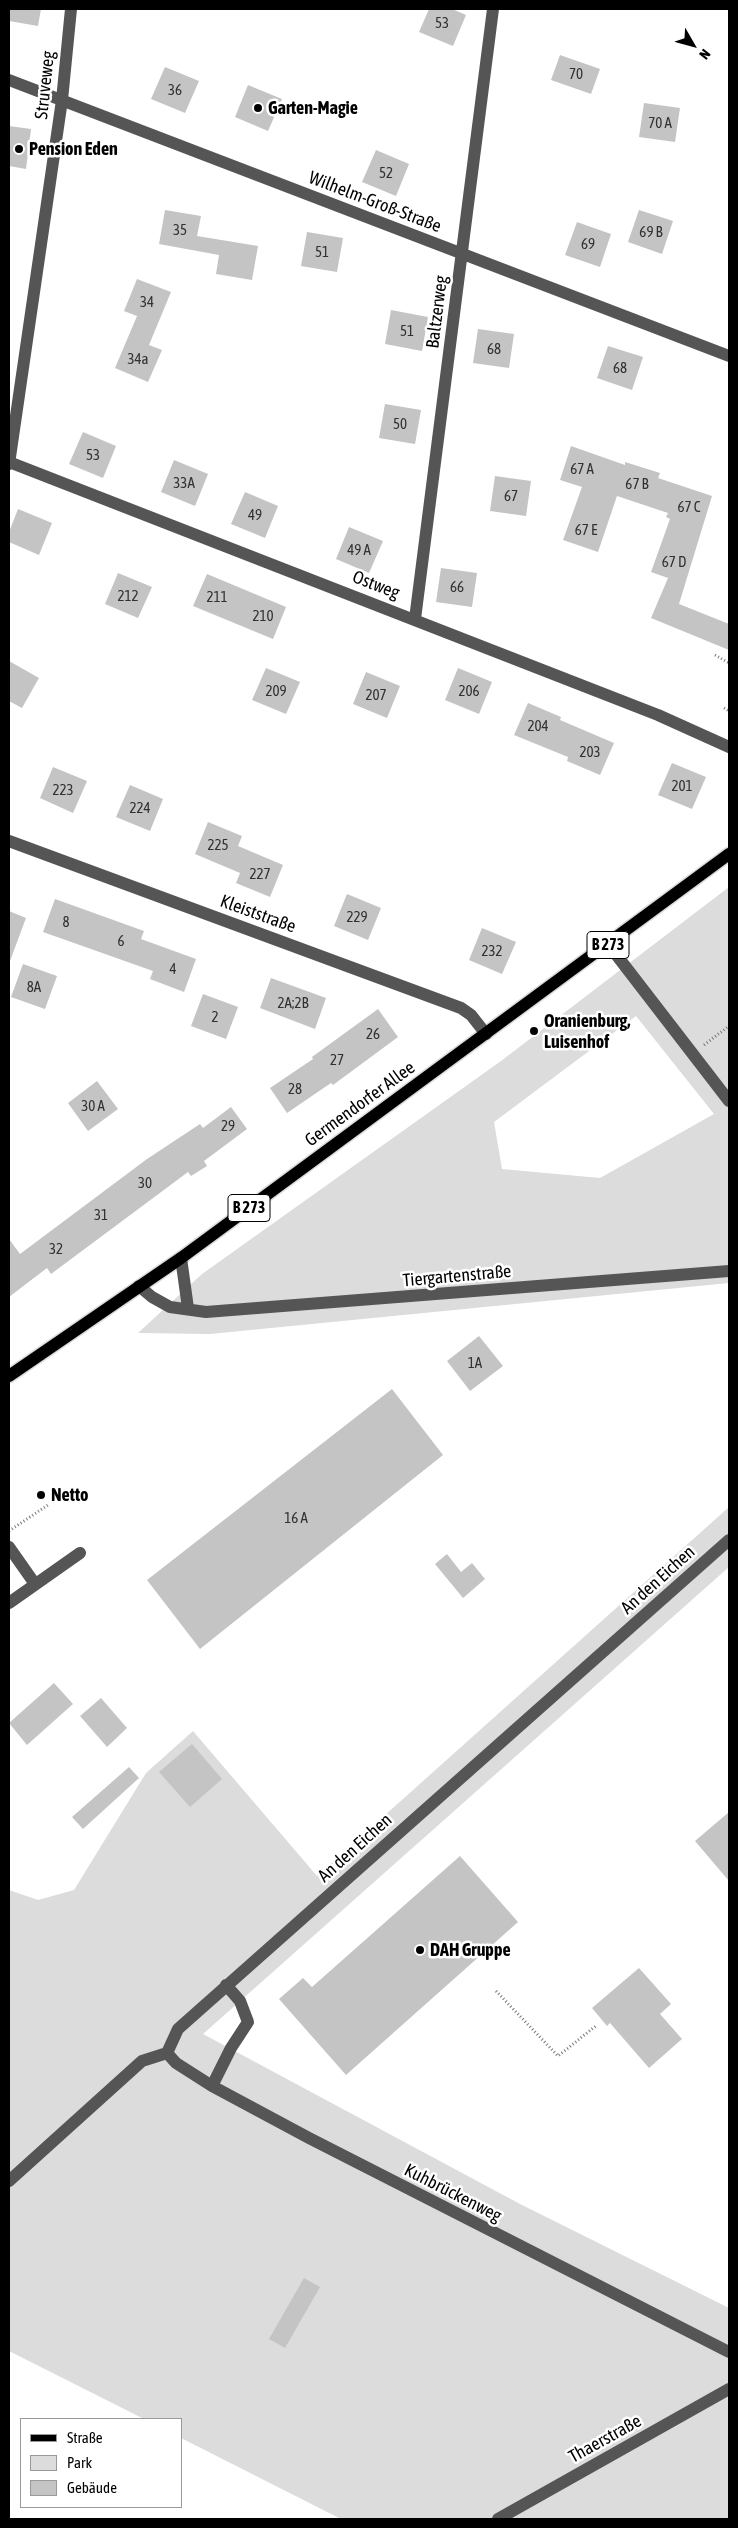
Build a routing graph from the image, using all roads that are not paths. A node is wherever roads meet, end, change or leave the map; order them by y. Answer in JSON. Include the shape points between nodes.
{"nodes":[{"id":1,"x":71,"y":9,"type":"edge"},
{"id":2,"x":493,"y":9,"type":"edge"},
{"id":3,"x":9,"y":80,"type":"edge"},
{"id":4,"x":62,"y":100,"type":"junction"},
{"id":5,"x":461,"y":255,"type":"junction"},
{"id":6,"x":729,"y":356,"type":"edge"},
{"id":7,"x":9,"y":463,"type":"edge"},
{"id":8,"x":415,"y":619,"type":"junction"},
{"id":9,"x":729,"y":747,"type":"edge"},
{"id":10,"x":9,"y":841,"type":"edge"},
{"id":11,"x":729,"y":854,"type":"edge"},
{"id":12,"x":608,"y":944,"type":"junction"},
{"id":13,"x":486,"y":1034,"type":"junction"},
{"id":14,"x":729,"y":1101,"type":"edge"},
{"id":15,"x":181,"y":1258,"type":"junction"},
{"id":16,"x":729,"y":1271,"type":"edge"},
{"id":17,"x":139,"y":1286,"type":"junction"},
{"id":18,"x":188,"y":1308,"type":"junction"},
{"id":19,"x":9,"y":1376,"type":"edge"},
{"id":20,"x":729,"y":1540,"type":"edge"},
{"id":21,"x":9,"y":1547,"type":"edge"},
{"id":22,"x":80,"y":1553,"type":"dead end"},
{"id":23,"x":35,"y":1584,"type":"junction"},
{"id":24,"x":9,"y":1603,"type":"edge"},
{"id":25,"x":226,"y":1985,"type":"junction"},
{"id":26,"x":167,"y":2053,"type":"junction"},
{"id":27,"x":212,"y":2086,"type":"junction"},
{"id":28,"x":9,"y":2181,"type":"edge"},
{"id":29,"x":729,"y":2352,"type":"edge"},
{"id":30,"x":729,"y":2389,"type":"edge"},
{"id":31,"x":498,"y":2519,"type":"edge"}],
"edges":[{"from":1,"to":4,"type":"street","name":"Struveweg"},
{"from":2,"to":5,"type":"street","name":"Baltzerweg"},
{"from":3,"to":4,"type":"street","name":"Wilhelm-Groß-Straße"},
{"from":4,"to":5,"type":"street","name":"Wilhelm-Groß-Straße"},
{"from":4,"to":7,"type":"street","name":"Struveweg"},
{"from":5,"to":6,"type":"street","name":"Wilhelm-Groß-Straße"},
{"from":5,"to":8,"type":"street","name":"Baltzerweg"},
{"from":7,"to":8,"type":"street","name":"Ostweg"},
{"from":8,"to":9,"type":"street","name":"Ostweg","via":[[658,715]]},
{"from":10,"to":13,"type":"street","name":"Kleiststraße","via":[[461,1008]]},
{"from":11,"to":12,"type":"main road","name":"Germendorfer Allee","number":"B 273"},
{"from":12,"to":13,"type":"main road","name":"Germendorfer Allee","number":"B 273"},
{"from":12,"to":14,"type":"street"},
{"from":13,"to":15,"type":"main road","name":"Germendorfer Allee","number":"B 273"},
{"from":15,"to":17,"type":"main road","name":"Germendorfer Allee","number":"B 273"},
{"from":15,"to":18,"type":"street"},
{"from":16,"to":18,"type":"street","name":"Tiergartenstraße","via":[[206,1312]]},
{"from":17,"to":18,"type":"street","name":"Tiergartenstraße","via":[[170,1307]]},
{"from":17,"to":19,"type":"main road","name":"Germendorfer Allee","number":"B 273"},
{"from":20,"to":25,"type":"street","name":"An den Eichen"},
{"from":21,"to":23,"type":"street"},
{"from":22,"to":23,"type":"street"},
{"from":23,"to":24,"type":"street"},
{"from":25,"to":26,"type":"street","name":"An den Eichen","via":[[178,2029]]},
{"from":25,"to":27,"type":"street","via":[[240,2001],[248,2022]]},
{"from":26,"to":27,"type":"street","name":"Kuhbrückenweg","via":[[176,2063]]},
{"from":26,"to":28,"type":"street","via":[[142,2061]]},
{"from":27,"to":29,"type":"street","name":"Kuhbrückenweg"},
{"from":30,"to":31,"type":"street","name":"Thaerstraße"}]}
